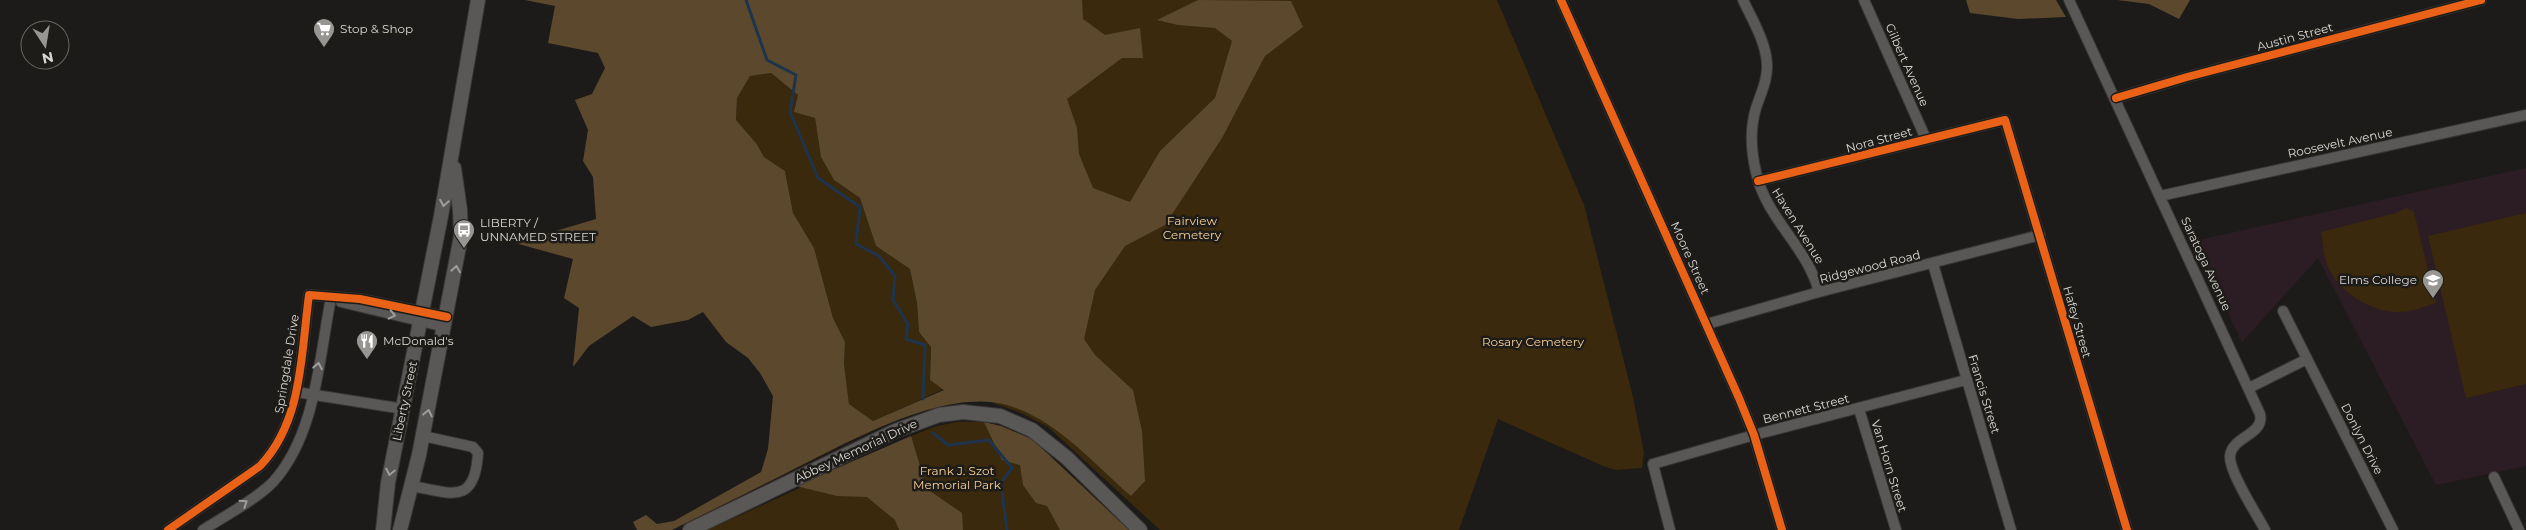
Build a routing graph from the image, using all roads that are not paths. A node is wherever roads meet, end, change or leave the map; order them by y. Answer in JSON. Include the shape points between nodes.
{"nodes":[{"id":1,"x":478,"y":0,"type":"edge"},
{"id":2,"x":1561,"y":0,"type":"edge"},
{"id":3,"x":1743,"y":0,"type":"edge"},
{"id":4,"x":1864,"y":0,"type":"edge"},
{"id":5,"x":2069,"y":0,"type":"edge"},
{"id":6,"x":2482,"y":0,"type":"edge"},
{"id":7,"x":2116,"y":98,"type":"junction"},
{"id":8,"x":2526,"y":115,"type":"edge"},
{"id":9,"x":2005,"y":120,"type":"joint"},
{"id":10,"x":1926,"y":139,"type":"junction"},
{"id":11,"x":452,"y":155,"type":"junction"},
{"id":12,"x":1758,"y":181,"type":"junction"},
{"id":13,"x":2160,"y":196,"type":"junction"},
{"id":14,"x":2040,"y":235,"type":"junction"},
{"id":15,"x":1933,"y":264,"type":"junction"},
{"id":16,"x":1819,"y":292,"type":"junction"},
{"id":17,"x":331,"y":298,"type":"junction"},
{"id":18,"x":2283,"y":311,"type":"dead end"},
{"id":19,"x":422,"y":317,"type":"junction"},
{"id":20,"x":446,"y":322,"type":"junction"},
{"id":21,"x":1707,"y":324,"type":"junction"},
{"id":22,"x":2307,"y":359,"type":"junction"},
{"id":23,"x":1966,"y":380,"type":"junction"},
{"id":24,"x":2250,"y":388,"type":"junction"},
{"id":25,"x":296,"y":392,"type":"junction"},
{"id":26,"x":312,"y":394,"type":"junction"},
{"id":27,"x":404,"y":409,"type":"junction"},
{"id":28,"x":1859,"y":409,"type":"junction"},
{"id":29,"x":1754,"y":435,"type":"junction"},
{"id":30,"x":423,"y":436,"type":"junction"},
{"id":31,"x":2494,"y":477,"type":"dead end"},
{"id":32,"x":412,"y":486,"type":"junction"},
{"id":33,"x":1667,"y":529,"type":"edge"},
{"id":34,"x":168,"y":530,"type":"edge"},
{"id":35,"x":203,"y":530,"type":"edge"},
{"id":36,"x":383,"y":530,"type":"edge"},
{"id":37,"x":400,"y":530,"type":"edge"},
{"id":38,"x":690,"y":530,"type":"edge"},
{"id":39,"x":1140,"y":530,"type":"edge"},
{"id":40,"x":1782,"y":530,"type":"edge"},
{"id":41,"x":1896,"y":530,"type":"edge"},
{"id":42,"x":2012,"y":530,"type":"edge"},
{"id":43,"x":2127,"y":530,"type":"edge"},
{"id":44,"x":2265,"y":530,"type":"edge"},
{"id":45,"x":2393,"y":530,"type":"edge"},
{"id":46,"x":2520,"y":530,"type":"edge"}],
"edges":[{"from":1,"to":11,"type":"main road","name":"Liberty Street"},
{"from":2,"to":21,"type":"street","name":"Moore Street"},
{"from":3,"to":12,"type":"street","name":"Haven Avenue","via":[[1767,63],[1766,80],[1753,127]]},
{"from":4,"to":10,"type":"street","name":"Gilbert Avenue"},
{"from":5,"to":7,"type":"street","name":"Saratoga Avenue"},
{"from":6,"to":7,"type":"street","name":"Austin Street"},
{"from":7,"to":13,"type":"street","name":"Saratoga Avenue"},
{"from":8,"to":13,"type":"street","name":"Roosevelt Avenue"},
{"from":9,"to":10,"type":"street","name":"Nora Street"},
{"from":9,"to":14,"type":"street","name":"Hafey Street"},
{"from":10,"to":12,"type":"street","name":"Nora Street"},
{"from":11,"to":19,"type":"main road","name":"Liberty Street","one_way":true},
{"from":20,"to":11,"type":"main road","name":"Liberty Street","one_way":true,"via":[[461,236]]},
{"from":12,"to":16,"type":"street","name":"Haven Avenue","via":[[1773,214],[1807,260]]},
{"from":13,"to":24,"type":"street","name":"Saratoga Avenue"},
{"from":14,"to":15,"type":"street","name":"Ridgewood Road"},
{"from":14,"to":43,"type":"street","name":"Hafey Street"},
{"from":15,"to":16,"type":"street","name":"Ridgewood Road"},
{"from":15,"to":23,"type":"street","name":"Francis Street"},
{"from":16,"to":21,"type":"street","name":"Ridgewood Road"},
{"from":17,"to":19,"type":"street","via":[[360,299]]},
{"from":17,"to":25,"type":"street","name":"Springdale Drive","via":[[309,295]]},
{"from":26,"to":17,"type":"street","one_way":true},
{"from":18,"to":22,"type":"street","name":"Donlyn Drive"},
{"from":19,"to":20,"type":"street"},
{"from":19,"to":27,"type":"main road","name":"Liberty Street"},
{"from":30,"to":20,"type":"main road","name":"Liberty Street","one_way":true},
{"from":21,"to":29,"type":"street","name":"Moore Street"},
{"from":22,"to":24,"type":"street"},
{"from":22,"to":45,"type":"street","name":"Donlyn Drive"},
{"from":23,"to":28,"type":"street","name":"Bennett Street"},
{"from":23,"to":42,"type":"street","name":"Francis Street"},
{"from":24,"to":44,"type":"street","name":"Saratoga Avenue","via":[[2261,422],[2236,444],[2230,458],[2236,479]]},
{"from":25,"to":26,"type":"street","name":"Springdale Drive"},
{"from":25,"to":34,"type":"street","name":"Springdale Drive","via":[[292,415],[283,436],[266,460],[243,480]]},
{"from":26,"to":27,"type":"street","name":"Springdale Drive"},
{"from":35,"to":26,"type":"street","one_way":true,"via":[[271,484],[297,448],[306,425]]},
{"from":27,"to":36,"type":"main road","name":"Liberty Street","one_way":true,"via":[[388,483]]},
{"from":28,"to":29,"type":"street","name":"Bennett Street"},
{"from":28,"to":41,"type":"street","name":"Van Horn Street"},
{"from":29,"to":33,"type":"street","name":"Bennett Street","via":[[1653,464]]},
{"from":29,"to":40,"type":"street","name":"Moore Street"},
{"from":30,"to":32,"type":"main road","name":"Liberty Street"},
{"from":30,"to":32,"type":"street","via":[[459,443],[475,450],[478,453],[474,480],[466,490],[454,493]]},
{"from":31,"to":46,"type":"street"},
{"from":32,"to":37,"type":"main road","name":"Liberty Street"},
{"from":38,"to":39,"type":"main road","name":"Abbey Memorial Drive","via":[[896,431],[940,415],[963,412],[1000,416],[1032,430],[1067,458]]}]}
